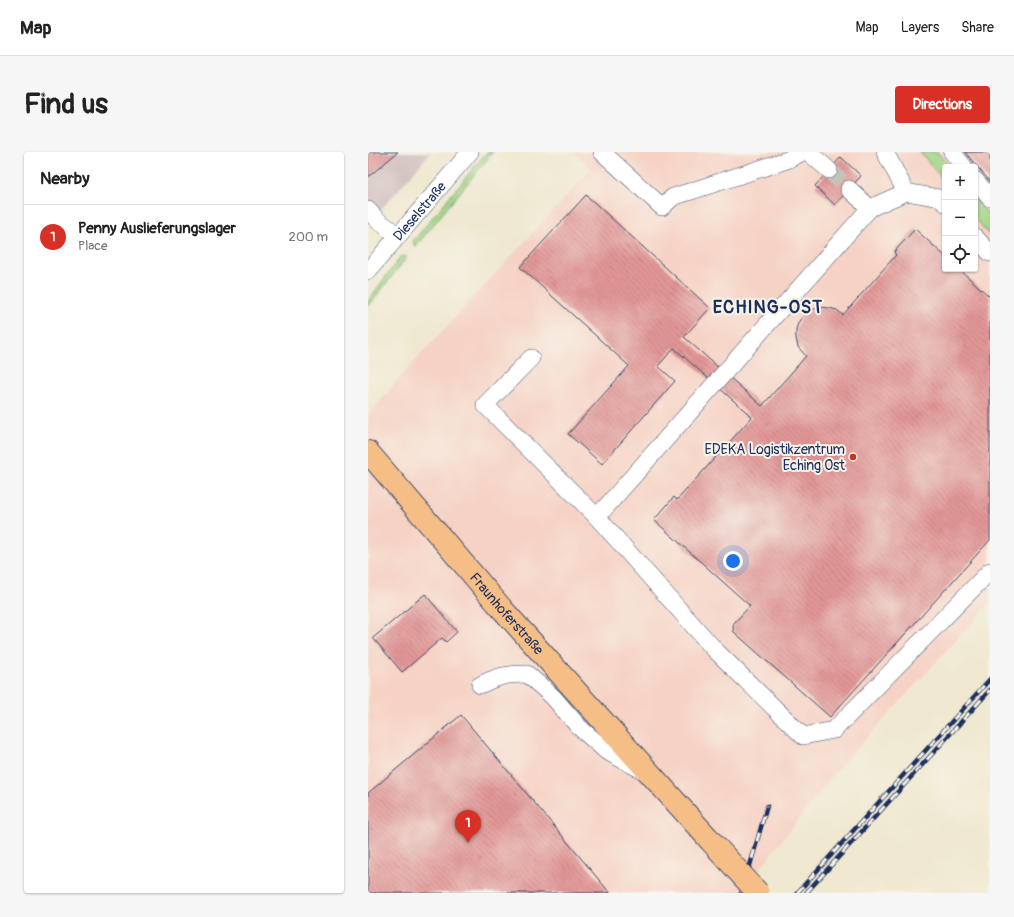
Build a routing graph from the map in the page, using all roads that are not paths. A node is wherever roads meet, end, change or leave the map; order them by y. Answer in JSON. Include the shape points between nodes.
{"nodes":[{"id":1,"x":602,"y":152,"type":"edge"},
{"id":2,"x":803,"y":152,"type":"edge"},
{"id":3,"x":808,"y":152,"type":"edge"},
{"id":4,"x":885,"y":152,"type":"edge"},
{"id":5,"x":952,"y":152,"type":"edge"},
{"id":6,"x":462,"y":155,"type":"edge"},
{"id":7,"x":962,"y":164,"type":"edge"},
{"id":8,"x":829,"y":170,"type":"tunnel mouth"},
{"id":9,"x":978,"y":184,"type":"edge"},
{"id":10,"x":849,"y":189,"type":"tunnel mouth"},
{"id":11,"x":906,"y":192,"type":"junction"},
{"id":12,"x":990,"y":198,"type":"edge"},
{"id":13,"x":942,"y":200,"type":"edge"},
{"id":14,"x":870,"y":208,"type":"junction"},
{"id":15,"x":368,"y":210,"type":"edge"},
{"id":16,"x":398,"y":235,"type":"junction"},
{"id":17,"x":978,"y":240,"type":"edge"},
{"id":18,"x":990,"y":253,"type":"edge"},
{"id":19,"x":368,"y":271,"type":"edge"},
{"id":20,"x":531,"y":358,"type":"dead end"},
{"id":21,"x":368,"y":452,"type":"edge"},
{"id":22,"x":598,"y":517,"type":"junction"},
{"id":23,"x":990,"y":571,"type":"edge"},
{"id":24,"x":480,"y":685,"type":"dead end"},
{"id":25,"x":649,"y":774,"type":"junction"},
{"id":26,"x":758,"y":893,"type":"edge"}],
"edges":[{"from":1,"to":2,"type":"street","via":[[662,207],[673,196],[787,160]]},
{"from":3,"to":8,"type":"street"},
{"from":4,"to":11,"type":"street"},
{"from":5,"to":7,"type":"street"},
{"from":6,"to":16,"type":"street","name":"Dieselstraße"},
{"from":9,"to":12,"type":"street"},
{"from":10,"to":14,"type":"street"},
{"from":11,"to":13,"type":"street"},
{"from":11,"to":14,"type":"street"},
{"from":14,"to":22,"type":"street"},
{"from":15,"to":16,"type":"street"},
{"from":16,"to":19,"type":"street","name":"Dieselstraße"},
{"from":17,"to":18,"type":"street"},
{"from":20,"to":22,"type":"street","via":[[485,405]]},
{"from":21,"to":25,"type":"main road","name":"Fraunhoferstraße"},
{"from":22,"to":23,"type":"street","via":[[714,649],[803,736],[834,730]]},
{"from":24,"to":25,"type":"street","via":[[502,675],[527,674],[553,697],[578,727],[606,751]]},
{"from":25,"to":26,"type":"main road","name":"Fraunhoferstraße","bridge":true}]}
